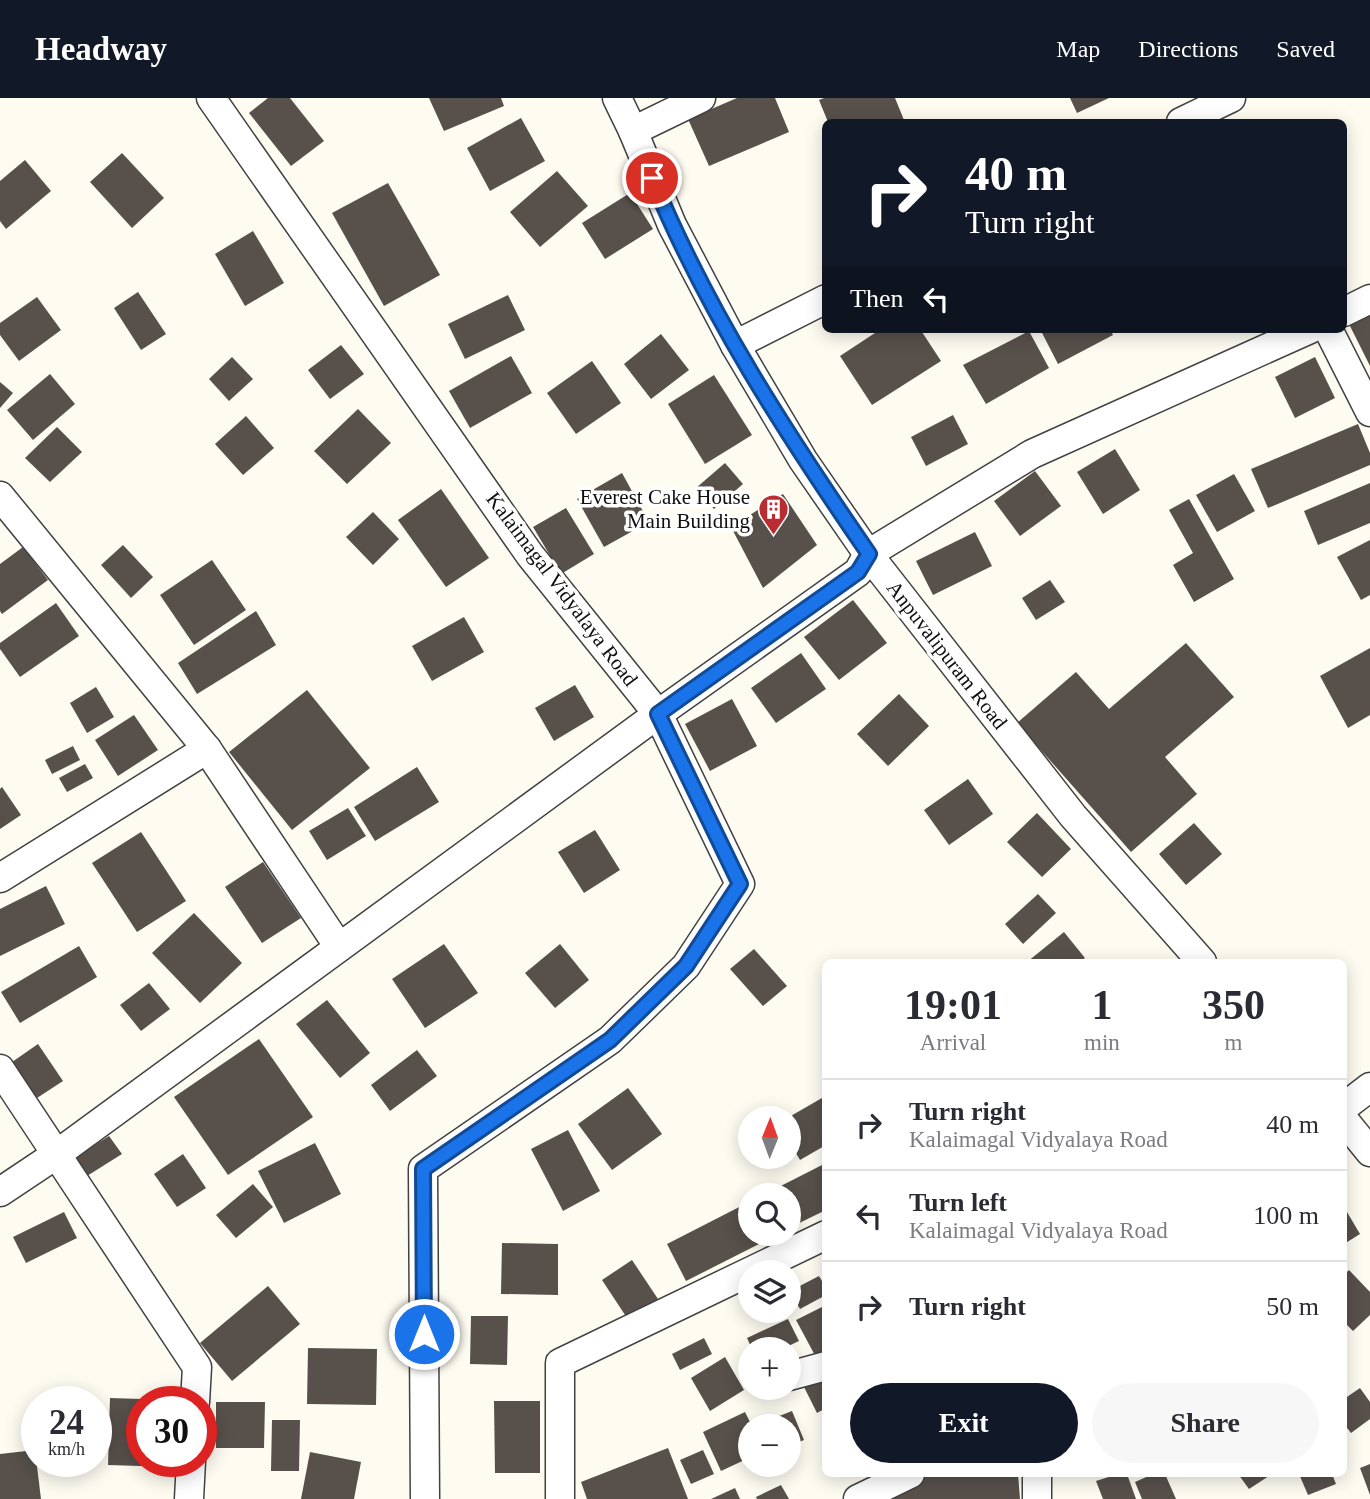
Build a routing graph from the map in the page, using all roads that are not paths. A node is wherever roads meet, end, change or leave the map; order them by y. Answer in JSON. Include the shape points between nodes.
{"nodes":[{"id":1,"x":211,"y":98,"type":"edge"},
{"id":2,"x":617,"y":98,"type":"edge"},
{"id":3,"x":701,"y":98,"type":"edge"},
{"id":4,"x":1218,"y":106,"type":"edge"},
{"id":5,"x":1188,"y":119,"type":"edge"},
{"id":6,"x":633,"y":131,"type":"junction"},
{"id":7,"x":1370,"y":299,"type":"edge"},
{"id":8,"x":822,"y":301,"type":"edge"},
{"id":9,"x":1347,"y":310,"type":"edge"},
{"id":10,"x":1301,"y":333,"type":"edge"},
{"id":11,"x":1330,"y":333,"type":"edge"},
{"id":12,"x":735,"y":345,"type":"junction"},
{"id":13,"x":1370,"y":412,"type":"edge"},
{"id":14,"x":0,"y":496,"type":"edge"},
{"id":15,"x":869,"y":554,"type":"junction"},
{"id":16,"x":658,"y":714,"type":"junction"},
{"id":17,"x":207,"y":750,"type":"junction"},
{"id":18,"x":0,"y":878,"type":"edge"},
{"id":19,"x":339,"y":947,"type":"junction"},
{"id":20,"x":1199,"y":959,"type":"edge"},
{"id":21,"x":0,"y":1069,"type":"edge"},
{"id":22,"x":1370,"y":1087,"type":"edge"},
{"id":23,"x":1347,"y":1105,"type":"edge"},
{"id":24,"x":1347,"y":1124,"type":"edge"},
{"id":25,"x":1370,"y":1152,"type":"edge"},
{"id":26,"x":57,"y":1154,"type":"junction"},
{"id":27,"x":0,"y":1192,"type":"edge"},
{"id":28,"x":822,"y":1237,"type":"edge"},
{"id":29,"x":822,"y":1367,"type":"edge"},
{"id":30,"x":801,"y":1373,"type":"edge"},
{"id":31,"x":196,"y":1386,"type":"edge"},
{"id":32,"x":190,"y":1477,"type":"edge"},
{"id":33,"x":904,"y":1477,"type":"edge"},
{"id":34,"x":1037,"y":1477,"type":"edge"},
{"id":35,"x":189,"y":1499,"type":"edge"},
{"id":36,"x":425,"y":1499,"type":"edge"},
{"id":37,"x":560,"y":1499,"type":"edge"},
{"id":38,"x":858,"y":1499,"type":"edge"},
{"id":39,"x":1037,"y":1499,"type":"edge"}],
"edges":[{"from":1,"to":16,"type":"street","name":"Kalaimagal Vidyalaya Road","via":[[530,555]]},
{"from":2,"to":6,"type":"street","name":"Anpuvalipuram Road"},
{"from":3,"to":6,"type":"street"},
{"from":4,"to":5,"type":"street"},
{"from":6,"to":12,"type":"street","name":"Anpuvalipuram Road","via":[[671,225]]},
{"from":7,"to":9,"type":"street"},
{"from":8,"to":12,"type":"street"},
{"from":10,"to":15,"type":"street","via":[[1032,454]]},
{"from":11,"to":13,"type":"street"},
{"from":12,"to":15,"type":"street","name":"Anpuvalipuram Road","via":[[803,460]]},
{"from":14,"to":17,"type":"street"},
{"from":15,"to":16,"type":"street","via":[[858,572]]},
{"from":15,"to":20,"type":"street","name":"Anpuvalipuram Road","via":[[1073,816]]},
{"from":16,"to":19,"type":"street"},
{"from":16,"to":36,"type":"street","name":"Kalaimagal Vidyalaya Road","via":[[740,884],[686,966],[610,1040],[423,1169]]},
{"from":17,"to":18,"type":"street"},
{"from":17,"to":19,"type":"street"},
{"from":19,"to":26,"type":"street"},
{"from":21,"to":26,"type":"street"},
{"from":22,"to":23,"type":"street"},
{"from":24,"to":25,"type":"street"},
{"from":26,"to":27,"type":"street"},
{"from":26,"to":31,"type":"street","via":[[197,1367]]},
{"from":28,"to":37,"type":"street","via":[[560,1363]]},
{"from":29,"to":30,"type":"street"},
{"from":32,"to":35,"type":"street"},
{"from":33,"to":38,"type":"street"},
{"from":34,"to":39,"type":"street"}]}
